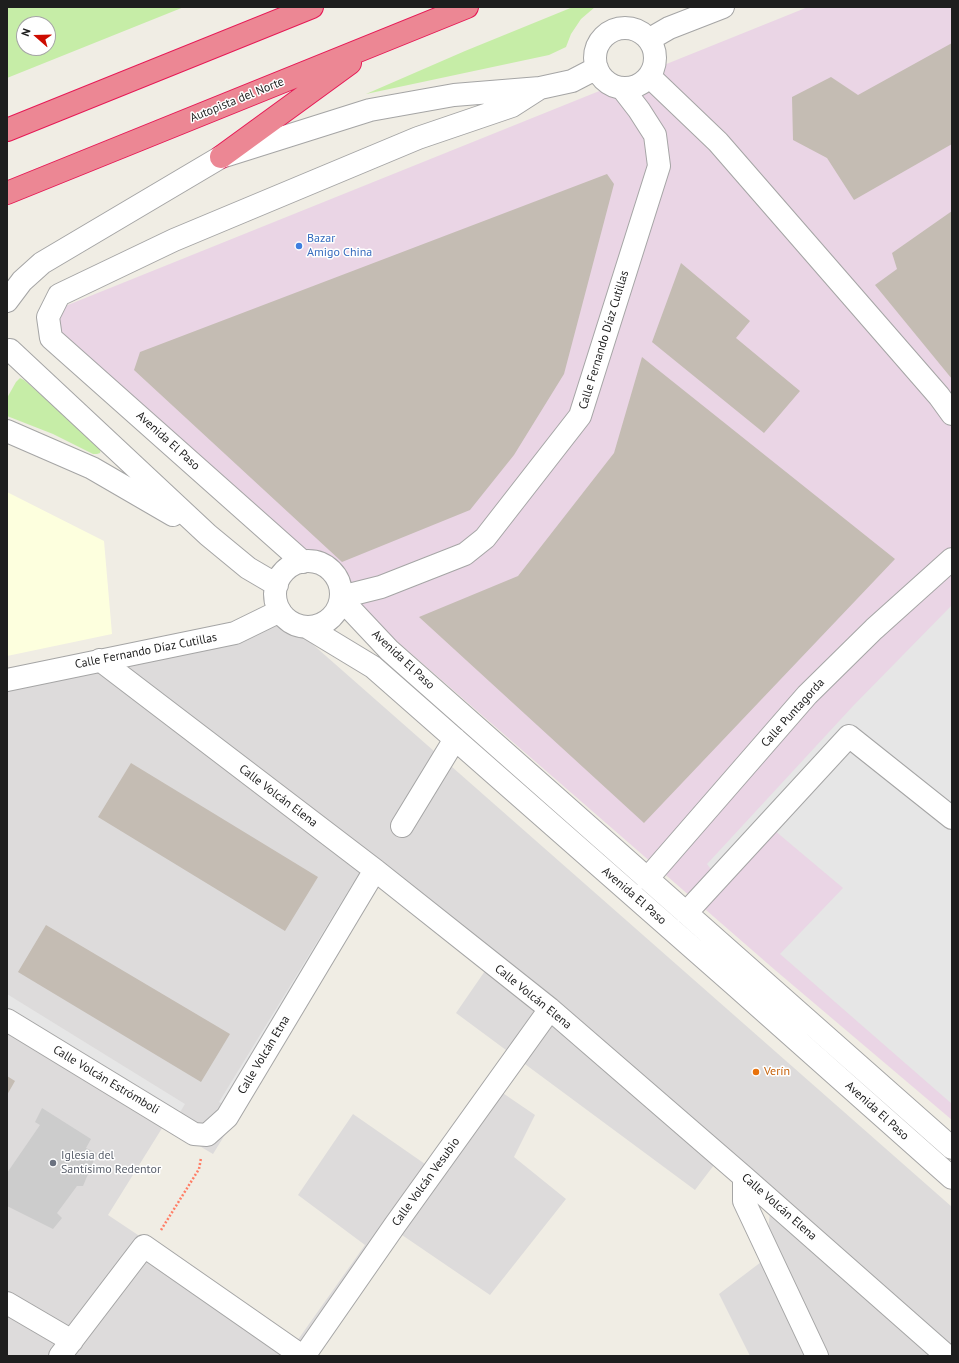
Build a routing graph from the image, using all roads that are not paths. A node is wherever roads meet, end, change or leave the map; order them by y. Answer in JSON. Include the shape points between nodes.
{"nodes":[{"id":1,"x":312,"y":7,"type":"edge"},
{"id":2,"x":467,"y":7,"type":"edge"},
{"id":3,"x":723,"y":7,"type":"edge"},
{"id":4,"x":650,"y":40,"type":"junction"},
{"id":5,"x":378,"y":43,"type":"junction"},
{"id":6,"x":597,"y":68,"type":"junction"},
{"id":7,"x":649,"y":76,"type":"junction"},
{"id":8,"x":540,"y":88,"type":"junction"},
{"id":9,"x":622,"y":88,"type":"junction"},
{"id":10,"x":7,"y":130,"type":"edge"},
{"id":11,"x":221,"y":156,"type":"junction"},
{"id":12,"x":7,"y":193,"type":"edge"},
{"id":13,"x":7,"y":301,"type":"edge"},
{"id":14,"x":8,"y":352,"type":"edge"},
{"id":15,"x":952,"y":414,"type":"edge"},
{"id":16,"x":7,"y":431,"type":"edge"},
{"id":17,"x":208,"y":535,"type":"junction"},
{"id":18,"x":952,"y":559,"type":"edge"},
{"id":19,"x":303,"y":562,"type":"junction"},
{"id":20,"x":277,"y":585,"type":"junction"},
{"id":21,"x":341,"y":598,"type":"junction"},
{"id":22,"x":280,"y":611,"type":"junction"},
{"id":23,"x":307,"y":627,"type":"junction"},
{"id":24,"x":100,"y":660,"type":"junction"},
{"id":25,"x":7,"y":680,"type":"edge"},
{"id":26,"x":455,"y":739,"type":"junction"},
{"id":27,"x":952,"y":818,"type":"edge"},
{"id":28,"x":402,"y":826,"type":"dead end"},
{"id":29,"x":375,"y":870,"type":"junction"},
{"id":30,"x":647,"y":879,"type":"junction"},
{"id":31,"x":686,"y":913,"type":"junction"},
{"id":32,"x":550,"y":1010,"type":"junction"},
{"id":33,"x":7,"y":1020,"type":"edge"},
{"id":34,"x":207,"y":1135,"type":"joint"},
{"id":35,"x":952,"y":1148,"type":"edge"},
{"id":36,"x":744,"y":1177,"type":"junction"},
{"id":37,"x":952,"y":1178,"type":"edge"},
{"id":38,"x":7,"y":1303,"type":"edge"},
{"id":39,"x":65,"y":1351,"type":"edge"},
{"id":40,"x":946,"y":1352,"type":"edge"},
{"id":41,"x":303,"y":1356,"type":"edge"},
{"id":42,"x":817,"y":1356,"type":"edge"}],
"edges":[{"from":1,"to":10,"type":"highway"},
{"from":2,"to":5,"type":"highway","name":"Autopista del Norte"},
{"from":3,"to":4,"type":"street","via":[[669,28]]},
{"from":4,"to":6,"type":"street","via":[[634,28],[615,29],[600,41],[596,50]]},
{"from":4,"to":7,"type":"street","via":[[656,58]]},
{"from":5,"to":11,"type":"highway"},
{"from":5,"to":12,"type":"highway","name":"Autopista del Norte"},
{"from":6,"to":8,"type":"street","via":[[572,81]]},
{"from":6,"to":9,"type":"street","via":[[607,82]]},
{"from":7,"to":9,"type":"street","via":[[633,87]]},
{"from":7,"to":15,"type":"street","via":[[718,142]]},
{"from":8,"to":11,"type":"street","via":[[454,95],[370,110]]},
{"from":8,"to":19,"type":"street","name":"Avenida El Paso","via":[[512,106],[418,138],[174,240],[59,295],[48,316],[51,338]]},
{"from":9,"to":21,"type":"street","name":"Calle Fernando Díaz Cutillas","via":[[640,110],[655,135],[659,166],[580,416],[484,538],[464,554],[381,587]]},
{"from":11,"to":13,"type":"street","via":[[42,263],[22,281]]},
{"from":14,"to":17,"type":"street"},
{"from":16,"to":17,"type":"street","via":[[92,468]]},
{"from":17,"to":20,"type":"street","via":[[248,568]]},
{"from":18,"to":30,"type":"street","name":"Calle Puntagorda","via":[[874,629],[807,695]]},
{"from":19,"to":20,"type":"street","via":[[286,570]]},
{"from":19,"to":21,"type":"street","via":[[322,564],[330,570],[339,583]]},
{"from":20,"to":22,"type":"street","via":[[276,594]]},
{"from":21,"to":23,"type":"street","via":[[338,608],[329,619],[316,626]]},
{"from":21,"to":30,"type":"street","name":"Avenida El Paso","via":[[389,650]]},
{"from":22,"to":23,"type":"street","via":[[296,625]]},
{"from":22,"to":24,"type":"street","name":"Calle Fernando Díaz Cutillas","via":[[235,633]]},
{"from":23,"to":26,"type":"street","name":"Avenida El Paso","via":[[373,667]]},
{"from":24,"to":25,"type":"street","name":"Calle Fernando Díaz Cutillas"},
{"from":24,"to":29,"type":"street","name":"Calle Volcán Elena"},
{"from":26,"to":28,"type":"street"},
{"from":26,"to":37,"type":"street","name":"Avenida El Paso"},
{"from":27,"to":31,"type":"street","via":[[849,736]]},
{"from":29,"to":32,"type":"street","name":"Calle Volcán Elena"},
{"from":29,"to":34,"type":"street","name":"Calle Volcán Etna","via":[[227,1117]]},
{"from":30,"to":31,"type":"street","name":"Avenida El Paso"},
{"from":31,"to":35,"type":"street","name":"Avenida El Paso"},
{"from":32,"to":36,"type":"street","name":"Calle Volcán Elena"},
{"from":32,"to":41,"type":"street","name":"Calle Volcán Vesubio"},
{"from":33,"to":34,"type":"street","name":"Calle Volcán Estrómboli","via":[[194,1134]]},
{"from":36,"to":40,"type":"street","name":"Calle Volcán Elena"},
{"from":36,"to":42,"type":"street","via":[[744,1201]]},
{"from":38,"to":39,"type":"street"},
{"from":39,"to":41,"type":"street","via":[[144,1246]]}]}
